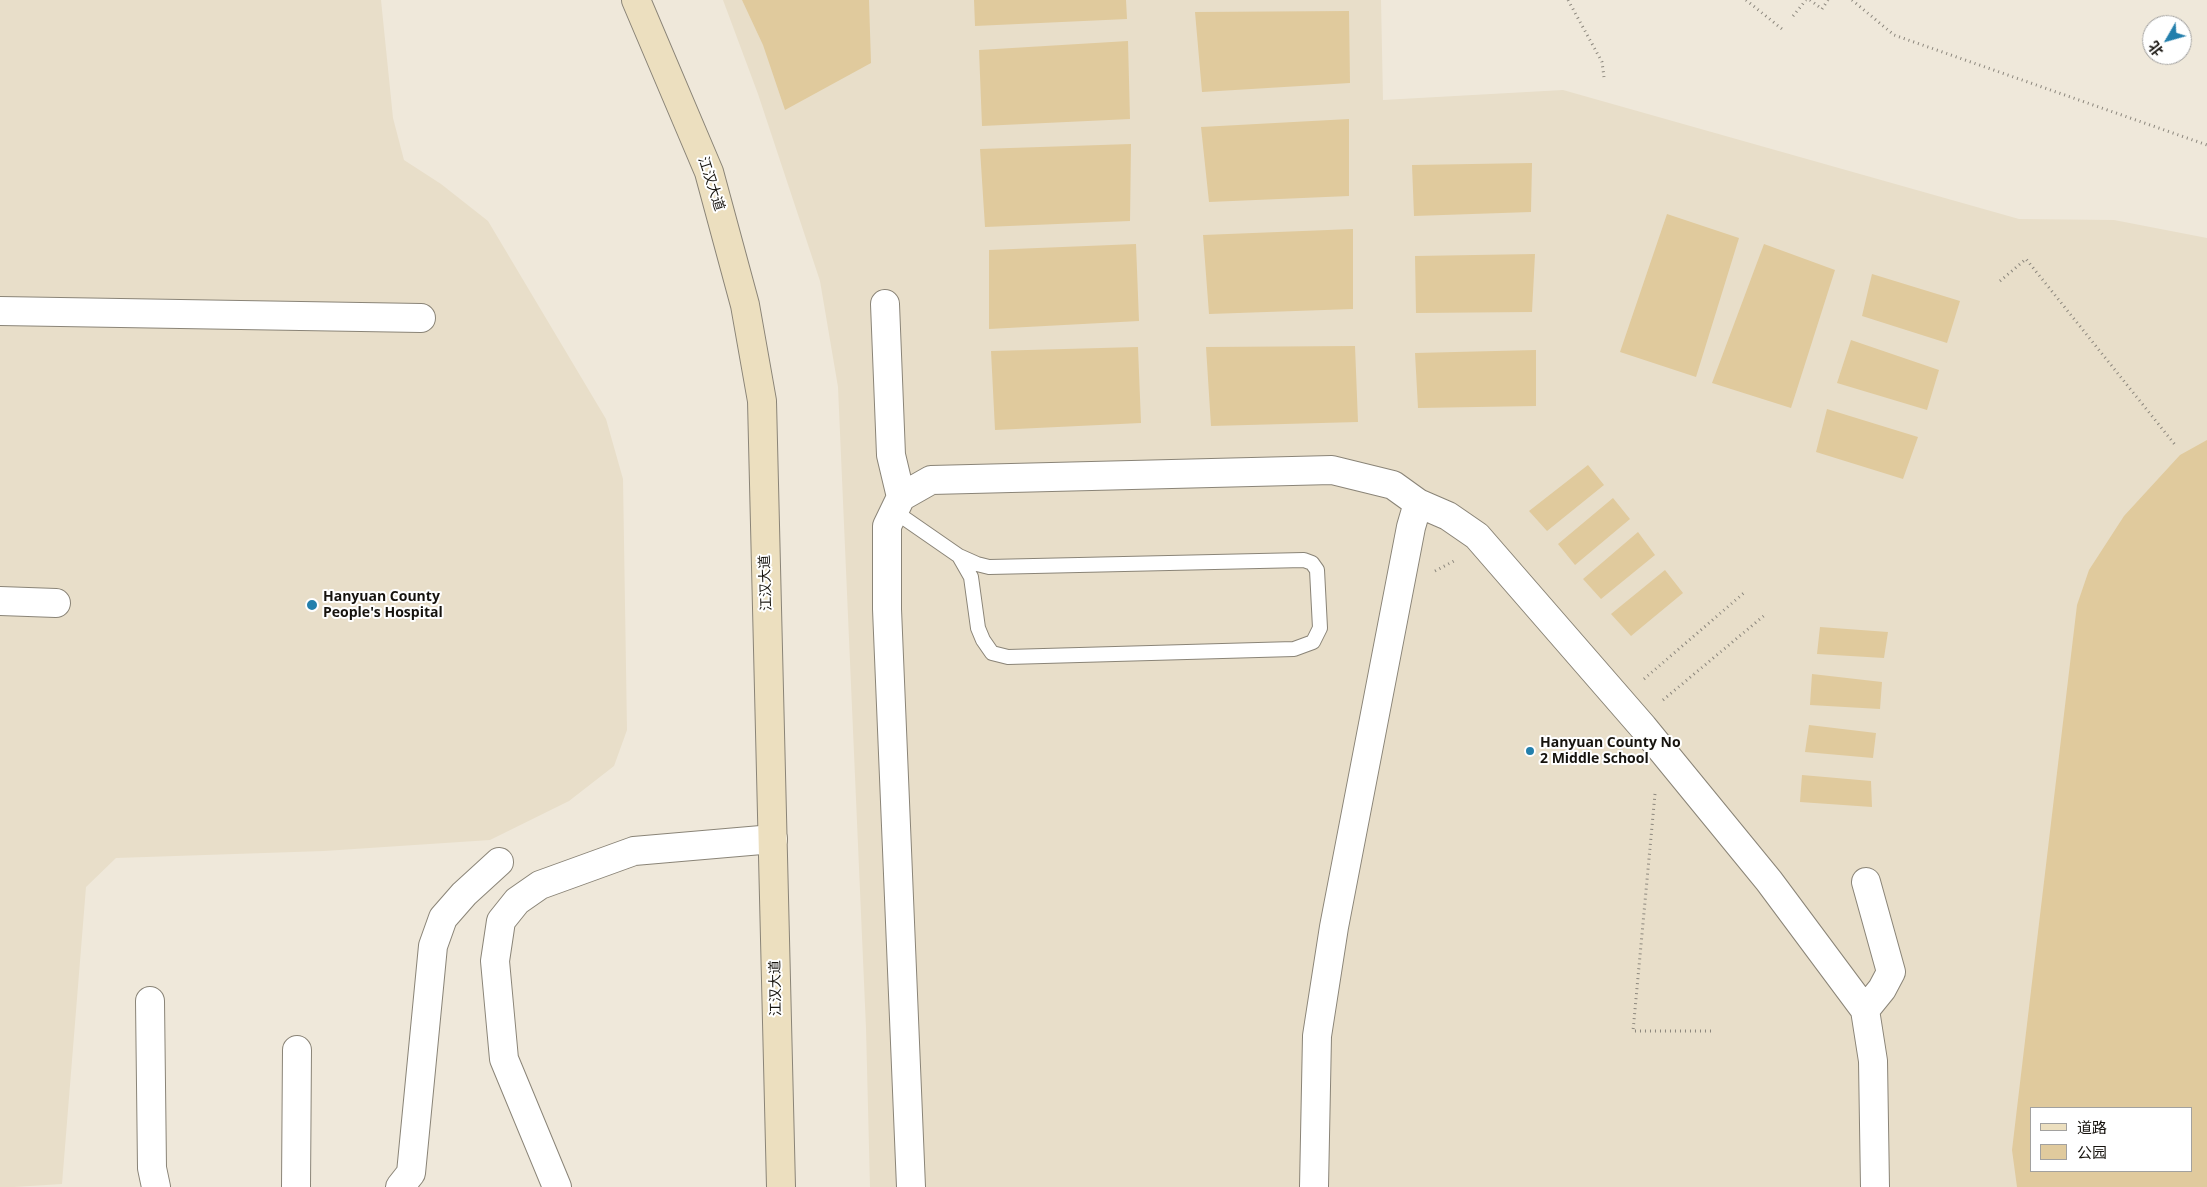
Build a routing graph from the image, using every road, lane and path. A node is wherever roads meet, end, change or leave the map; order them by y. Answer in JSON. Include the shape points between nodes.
{"nodes":[{"id":1,"x":636,"y":0,"type":"edge"},
{"id":2,"x":1568,"y":0,"type":"edge"},
{"id":3,"x":1746,"y":0,"type":"edge"},
{"id":4,"x":1806,"y":0,"type":"edge"},
{"id":5,"x":1810,"y":0,"type":"edge"},
{"id":6,"x":1828,"y":0,"type":"edge"},
{"id":7,"x":1852,"y":0,"type":"edge"},
{"id":8,"x":1793,"y":16,"type":"dead end"},
{"id":9,"x":1782,"y":29,"type":"dead end"},
{"id":10,"x":1604,"y":77,"type":"dead end"},
{"id":11,"x":2207,"y":145,"type":"edge"},
{"id":12,"x":2000,"y":281,"type":"dead end"},
{"id":13,"x":885,"y":304,"type":"dead end"},
{"id":14,"x":0,"y":311,"type":"edge"},
{"id":15,"x":421,"y":318,"type":"dead end"},
{"id":16,"x":2176,"y":446,"type":"dead end"},
{"id":17,"x":1418,"y":503,"type":"junction"},
{"id":18,"x":897,"y":504,"type":"junction"},
{"id":19,"x":959,"y":556,"type":"junction"},
{"id":20,"x":1463,"y":563,"type":"dead end"},
{"id":21,"x":1435,"y":572,"type":"dead end"},
{"id":22,"x":1745,"y":592,"type":"dead end"},
{"id":23,"x":0,"y":601,"type":"edge"},
{"id":24,"x":56,"y":603,"type":"dead end"},
{"id":25,"x":1766,"y":614,"type":"dead end"},
{"id":26,"x":1640,"y":683,"type":"dead end"},
{"id":27,"x":1659,"y":703,"type":"dead end"},
{"id":28,"x":1656,"y":790,"type":"dead end"},
{"id":29,"x":773,"y":839,"type":"junction"},
{"id":30,"x":499,"y":862,"type":"dead end"},
{"id":31,"x":1866,"y":882,"type":"dead end"},
{"id":32,"x":150,"y":1001,"type":"dead end"},
{"id":33,"x":1865,"y":1010,"type":"junction"},
{"id":34,"x":1712,"y":1031,"type":"dead end"},
{"id":35,"x":297,"y":1050,"type":"dead end"},
{"id":36,"x":156,"y":1187,"type":"edge"},
{"id":37,"x":296,"y":1187,"type":"edge"},
{"id":38,"x":400,"y":1187,"type":"edge"},
{"id":39,"x":557,"y":1187,"type":"edge"},
{"id":40,"x":781,"y":1187,"type":"edge"},
{"id":41,"x":911,"y":1187,"type":"edge"},
{"id":42,"x":1314,"y":1187,"type":"edge"},
{"id":43,"x":1875,"y":1187,"type":"edge"}],
"edges":[{"from":1,"to":29,"type":"main road","name":"江汉大道","via":[[710,172],[745,305],[762,401]]},
{"from":2,"to":10,"type":"path","via":[[1602,62]]},
{"from":3,"to":9,"type":"path"},
{"from":4,"to":8,"type":"path"},
{"from":5,"to":6,"type":"path","via":[[1822,9]]},
{"from":7,"to":11,"type":"path","via":[[1894,34]]},
{"from":12,"to":16,"type":"path","via":[[2026,259]]},
{"from":13,"to":18,"type":"street","via":[[891,455]]},
{"from":14,"to":15,"type":"street"},
{"from":17,"to":18,"type":"street","via":[[1393,485],[1332,470],[931,480]]},
{"from":17,"to":33,"type":"street","via":[[1448,516],[1483,544],[1656,742],[1769,881]]},
{"from":17,"to":42,"type":"street","via":[[1334,927],[1317,1036]]},
{"from":18,"to":19,"type":"lane"},
{"from":18,"to":41,"type":"street","via":[[887,526],[887,609]]},
{"from":19,"to":19,"type":"lane","via":[[971,577],[978,628],[983,640],[992,652],[1008,657],[1294,649],[1313,642],[1320,628],[1317,570],[1304,560],[989,567]]},
{"from":20,"to":21,"type":"path","via":[[1455,560]]},
{"from":22,"to":26,"type":"path"},
{"from":23,"to":24,"type":"street"},
{"from":25,"to":27,"type":"path"},
{"from":28,"to":34,"type":"path","via":[[1634,1031]]},
{"from":29,"to":39,"type":"street","via":[[634,851],[540,885],[517,901],[501,921],[495,961],[504,1059]]},
{"from":29,"to":40,"type":"main road","name":"江汉大道"},
{"from":30,"to":38,"type":"street","via":[[443,918],[433,946],[411,1173]]},
{"from":31,"to":33,"type":"street","via":[[1891,972]]},
{"from":32,"to":36,"type":"street","via":[[152,1168]]},
{"from":33,"to":43,"type":"street","via":[[1872,1062]]},
{"from":35,"to":37,"type":"street"}]}
